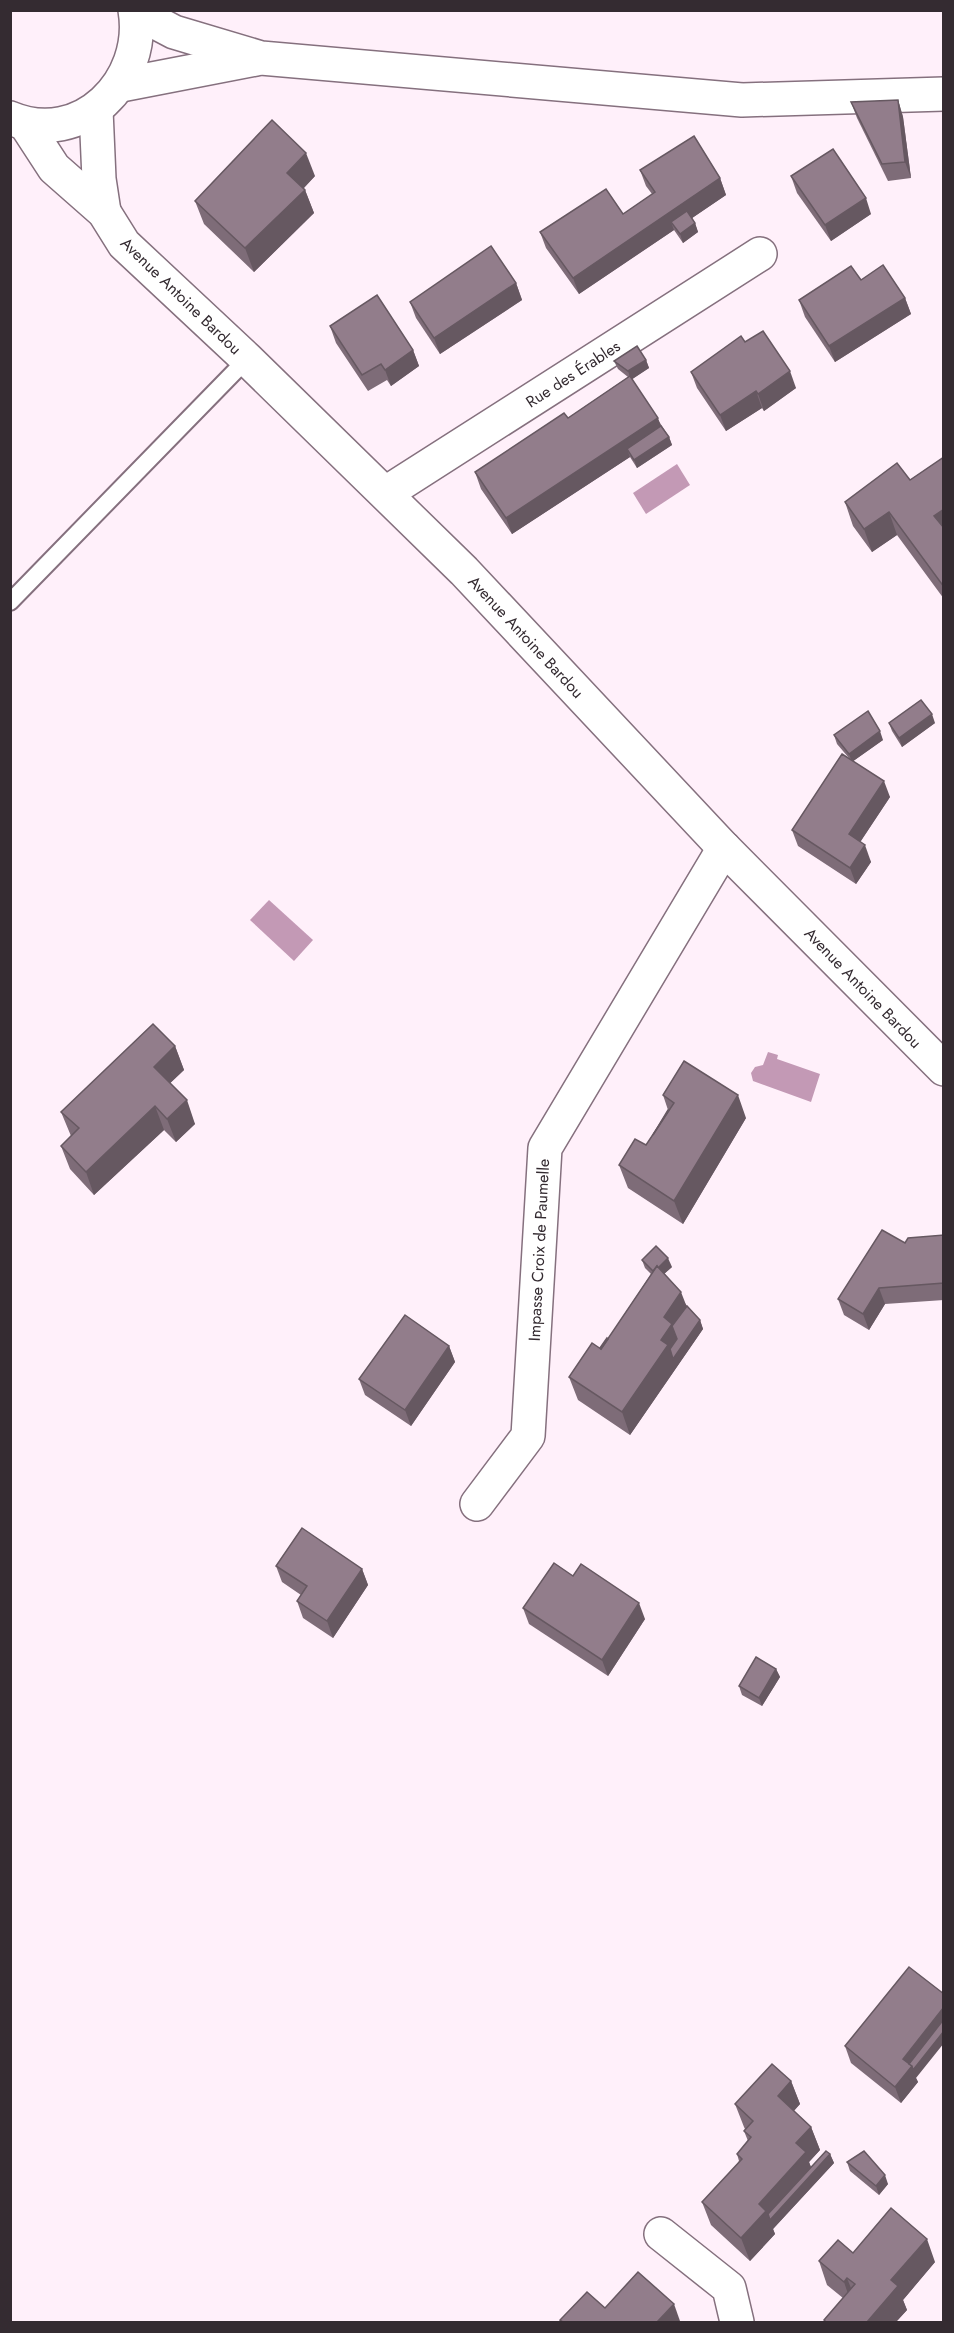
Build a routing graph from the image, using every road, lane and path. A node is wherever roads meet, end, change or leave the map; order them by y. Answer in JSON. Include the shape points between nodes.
{"nodes":[{"id":1,"x":135,"y":11,"type":"edge"},
{"id":2,"x":261,"y":58,"type":"junction"},
{"id":3,"x":121,"y":85,"type":"junction"},
{"id":4,"x":944,"y":94,"type":"edge"},
{"id":5,"x":96,"y":110,"type":"junction"},
{"id":6,"x":18,"y":121,"type":"edge"},
{"id":7,"x":104,"y":212,"type":"junction"},
{"id":8,"x":760,"y":254,"type":"dead end"},
{"id":9,"x":247,"y":359,"type":"junction"},
{"id":10,"x":386,"y":493,"type":"junction"},
{"id":11,"x":10,"y":602,"type":"edge"},
{"id":12,"x":724,"y":848,"type":"junction"},
{"id":13,"x":944,"y":1070,"type":"edge"},
{"id":14,"x":477,"y":1504,"type":"dead end"},
{"id":15,"x":661,"y":2234,"type":"dead end"},
{"id":16,"x":737,"y":2322,"type":"edge"}],
"edges":[{"from":1,"to":2,"type":"street","via":[[174,32]]},
{"from":1,"to":3,"type":"street","via":[[136,51]]},
{"from":2,"to":3,"type":"street"},
{"from":2,"to":4,"type":"street","via":[[742,100]]},
{"from":3,"to":5,"type":"street"},
{"from":5,"to":6,"type":"street","via":[[62,124]]},
{"from":5,"to":7,"type":"street"},
{"from":6,"to":7,"type":"street","via":[[54,168]]},
{"from":7,"to":9,"type":"street","name":"Avenue Antoine Bardou","via":[[124,244]]},
{"from":8,"to":10,"type":"street","name":"Rue des Érables"},
{"from":9,"to":10,"type":"street","name":"Avenue Antoine Bardou"},
{"from":9,"to":11,"type":"lane"},
{"from":10,"to":12,"type":"street","name":"Avenue Antoine Bardou"},
{"from":12,"to":13,"type":"street","name":"Avenue Antoine Bardou"},
{"from":12,"to":14,"type":"street","name":"Impasse Croix de Paumelle","via":[[545,1148],[528,1436]]},
{"from":15,"to":16,"type":"street","via":[[729,2288]]}]}
